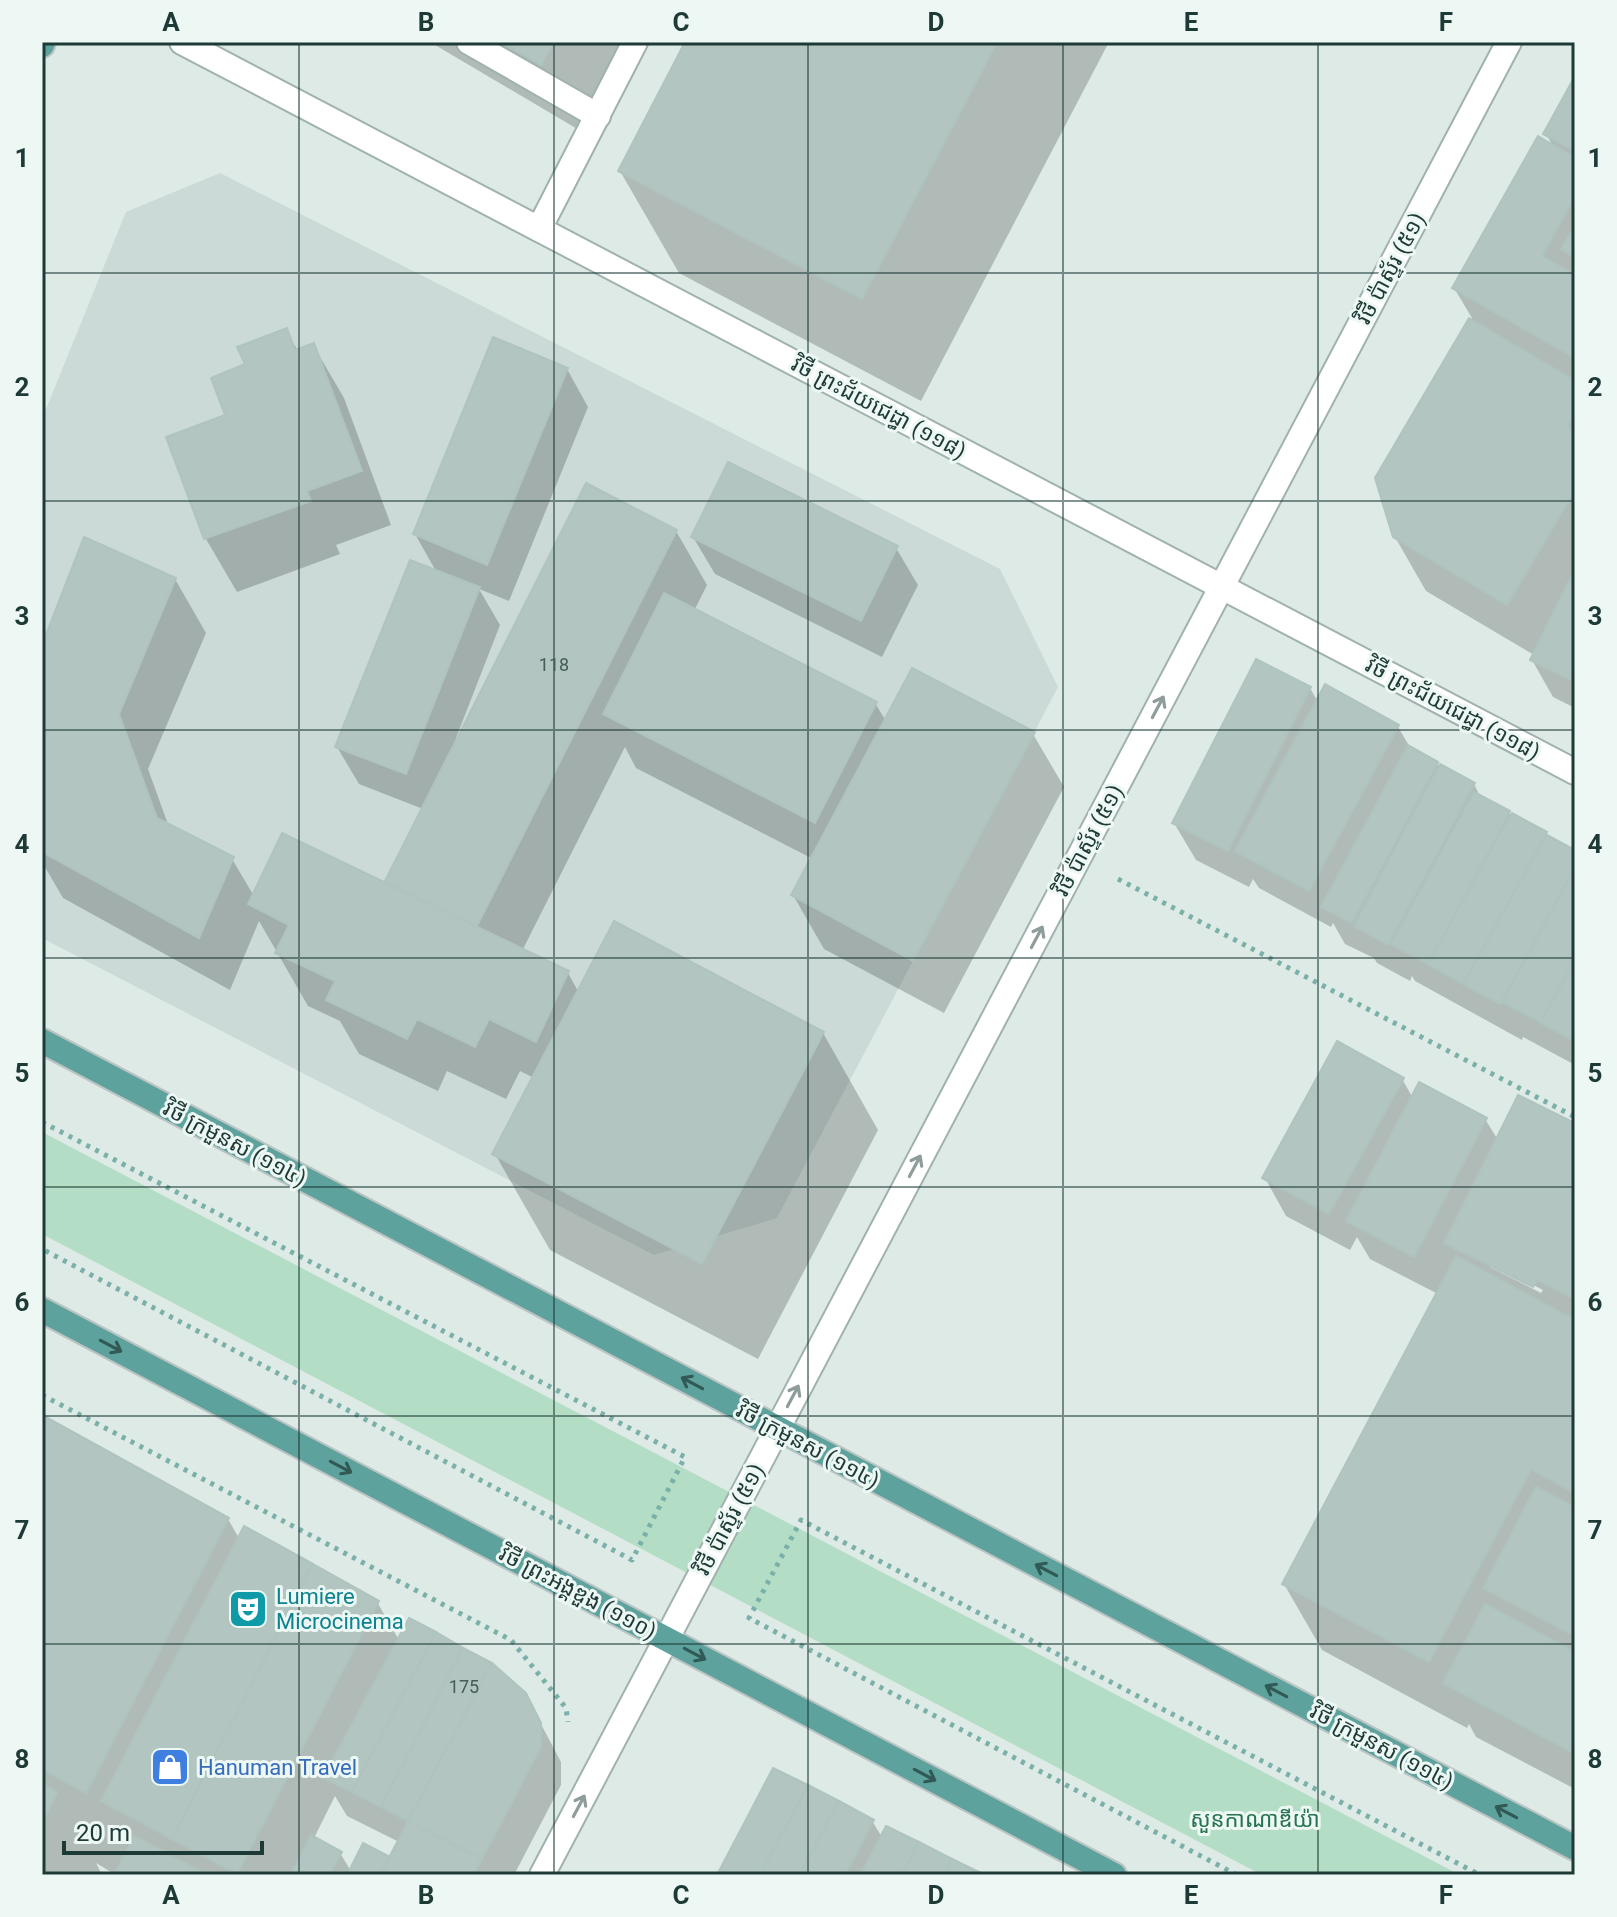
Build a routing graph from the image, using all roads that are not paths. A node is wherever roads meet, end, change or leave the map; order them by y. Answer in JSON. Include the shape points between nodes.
{"nodes":[{"id":1,"x":182,"y":42,"type":"edge"},
{"id":2,"x":469,"y":42,"type":"edge"},
{"id":3,"x":635,"y":42,"type":"edge"},
{"id":4,"x":1509,"y":42,"type":"edge"},
{"id":5,"x":598,"y":116,"type":"junction"},
{"id":6,"x":539,"y":229,"type":"junction"},
{"id":7,"x":1222,"y":587,"type":"junction"},
{"id":8,"x":1575,"y":772,"type":"edge"},
{"id":9,"x":42,"y":1041,"type":"edge"},
{"id":10,"x":42,"y":1310,"type":"edge"},
{"id":11,"x":777,"y":1428,"type":"junction"},
{"id":12,"x":666,"y":1639,"type":"junction"},
{"id":13,"x":1575,"y":1848,"type":"edge"},
{"id":14,"x":542,"y":1875,"type":"edge"},
{"id":15,"x":1114,"y":1875,"type":"edge"}],
"edges":[{"from":1,"to":6,"type":"street","name":"វិថី ព្រះជ័យជេដ្ធា (១១៨)"},
{"from":2,"to":5,"type":"street"},
{"from":3,"to":5,"type":"street"},
{"from":4,"to":7,"type":"street","name":"វិថី ប៉ាស្ទ័រ (៥១)"},
{"from":5,"to":6,"type":"street"},
{"from":6,"to":7,"type":"street","name":"វិថី ព្រះជ័យជេដ្ធា (១១៨)"},
{"from":7,"to":8,"type":"street","name":"វិថី ព្រះជ័យជេដ្ធា (១១៨)"},
{"from":11,"to":7,"type":"street","name":"វិថី ប៉ាស្ទ័រ (៥១)","one_way":true},
{"from":11,"to":9,"type":"main road","name":"វិថី ក្រមួនស (១១៤)","one_way":true},
{"from":10,"to":12,"type":"main road","name":"វិថី ព្រះអង្គឌួង (១១០)","one_way":true},
{"from":11,"to":12,"type":"street","name":"វិថី ប៉ាស្ទ័រ (៥១)"},
{"from":13,"to":11,"type":"main road","name":"វិថី ក្រមួនស (១១៤)","one_way":true},
{"from":14,"to":12,"type":"street","name":"វិថី ប៉ាស្ទ័រ (៥១)","one_way":true},
{"from":12,"to":15,"type":"main road","name":"វិថី ព្រះអង្គឌួង (១១០)","one_way":true}]}
